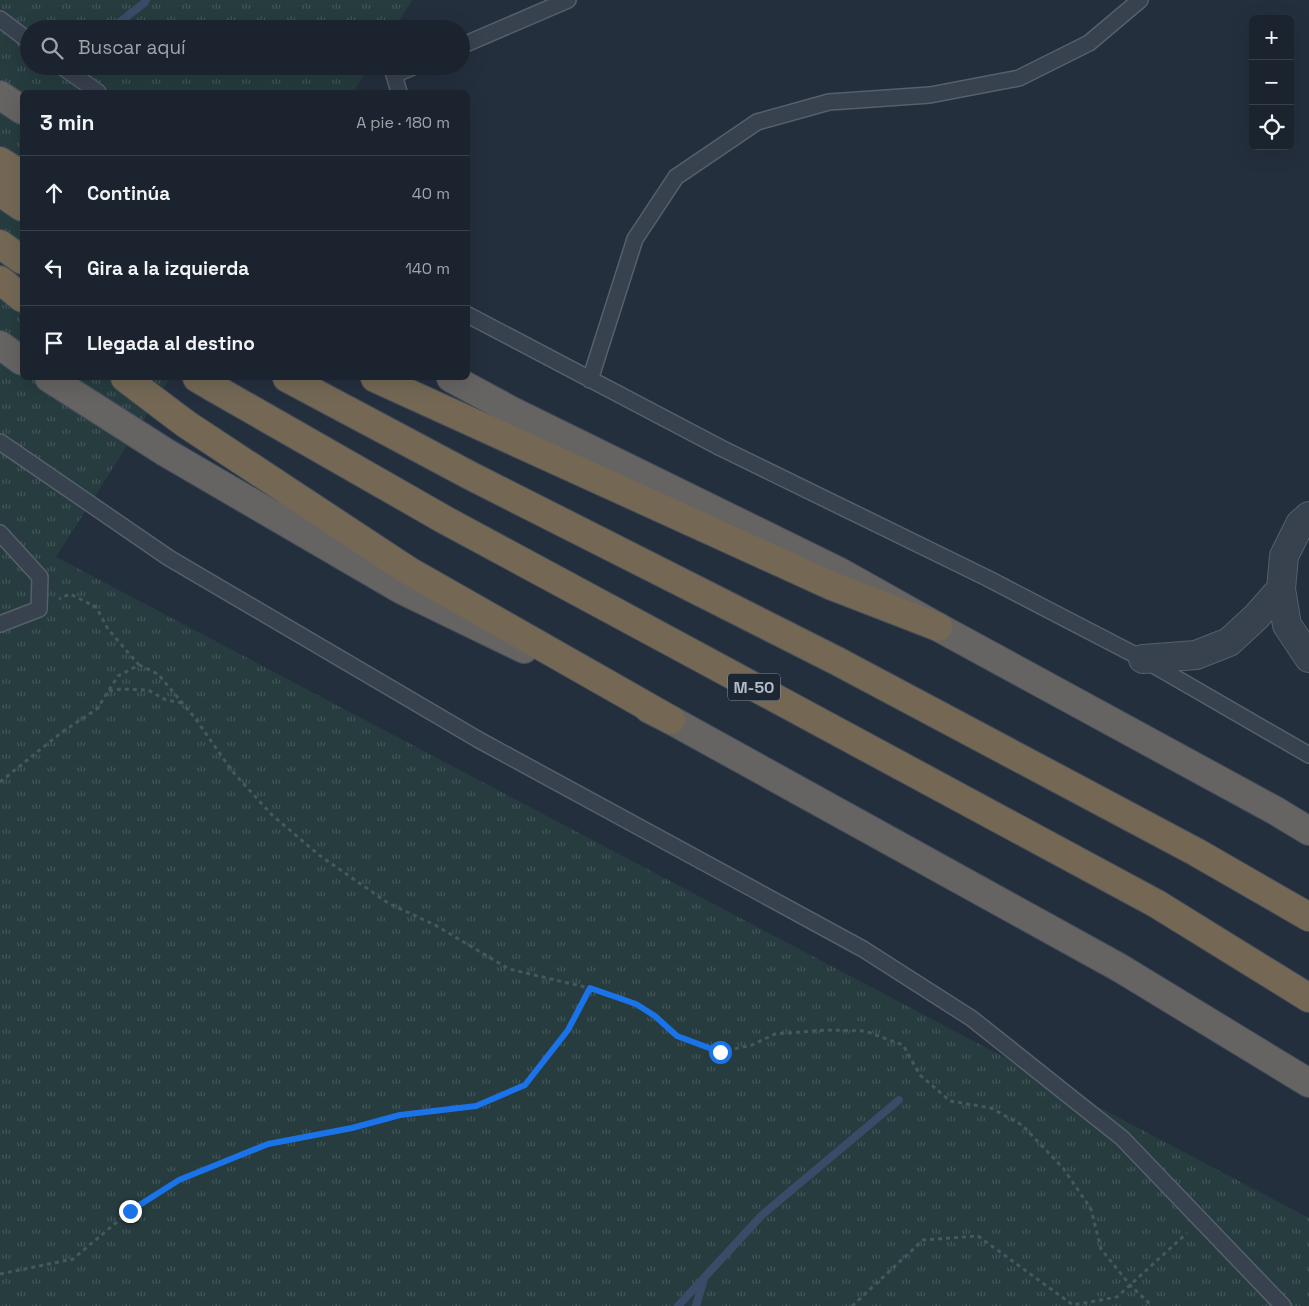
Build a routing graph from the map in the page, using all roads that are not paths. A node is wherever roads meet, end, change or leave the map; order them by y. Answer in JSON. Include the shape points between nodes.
{"nodes":[{"id":1,"x":568,"y":0,"type":"edge"},
{"id":2,"x":1140,"y":0,"type":"edge"},
{"id":3,"x":0,"y":19,"type":"edge"},
{"id":4,"x":20,"y":34,"type":"edge"},
{"id":5,"x":470,"y":42,"type":"edge"},
{"id":6,"x":74,"y":75,"type":"edge"},
{"id":7,"x":394,"y":75,"type":"edge"},
{"id":8,"x":95,"y":90,"type":"edge"},
{"id":9,"x":398,"y":90,"type":"edge"},
{"id":10,"x":0,"y":95,"type":"edge"},
{"id":11,"x":20,"y":109,"type":"edge"},
{"id":12,"x":0,"y":161,"type":"edge"},
{"id":13,"x":20,"y":174,"type":"edge"},
{"id":14,"x":0,"y":192,"type":"edge"},
{"id":15,"x":20,"y":206,"type":"edge"},
{"id":16,"x":0,"y":244,"type":"edge"},
{"id":17,"x":20,"y":259,"type":"edge"},
{"id":18,"x":0,"y":280,"type":"edge"},
{"id":19,"x":20,"y":296,"type":"edge"},
{"id":20,"x":470,"y":317,"type":"edge"},
{"id":21,"x":0,"y":345,"type":"edge"},
{"id":22,"x":20,"y":360,"type":"edge"},
{"id":23,"x":52,"y":380,"type":"edge"},
{"id":24,"x":128,"y":380,"type":"edge"},
{"id":25,"x":200,"y":380,"type":"edge"},
{"id":26,"x":291,"y":380,"type":"edge"},
{"id":27,"x":379,"y":380,"type":"edge"},
{"id":28,"x":455,"y":380,"type":"edge"},
{"id":29,"x":590,"y":380,"type":"junction"},
{"id":30,"x":0,"y":442,"type":"edge"},
{"id":31,"x":1309,"y":516,"type":"edge"},
{"id":32,"x":0,"y":533,"type":"edge"},
{"id":33,"x":1281,"y":589,"type":"junction"},
{"id":34,"x":0,"y":624,"type":"edge"},
{"id":35,"x":938,"y":627,"type":"junction"},
{"id":36,"x":1309,"y":658,"type":"edge"},
{"id":37,"x":1143,"y":659,"type":"junction"},
{"id":38,"x":671,"y":720,"type":"junction"},
{"id":39,"x":1309,"y":755,"type":"edge"},
{"id":40,"x":1309,"y":831,"type":"edge"},
{"id":41,"x":1309,"y":917,"type":"edge"},
{"id":42,"x":1309,"y":998,"type":"edge"},
{"id":43,"x":1309,"y":1084,"type":"edge"},
{"id":44,"x":1283,"y":1306,"type":"edge"}],
"edges":[{"from":1,"to":5,"type":"lane"},
{"from":2,"to":29,"type":"lane","via":[[1089,43],[1019,78],[930,95],[829,102],[757,122],[684,172],[676,178],[635,238]]},
{"from":3,"to":4,"type":"lane"},
{"from":6,"to":8,"type":"lane"},
{"from":7,"to":9,"type":"lane"},
{"from":10,"to":11,"type":"highway"},
{"from":12,"to":13,"type":"highway"},
{"from":14,"to":15,"type":"highway"},
{"from":16,"to":17,"type":"highway"},
{"from":18,"to":19,"type":"highway"},
{"from":20,"to":29,"type":"lane"},
{"from":21,"to":22,"type":"highway"},
{"from":23,"to":38,"type":"highway","via":[[165,452],[402,590]]},
{"from":24,"to":38,"type":"highway","via":[[186,424],[409,571]]},
{"from":25,"to":42,"type":"highway","number":"M-50","via":[[445,520],[1157,904]]},
{"from":26,"to":41,"type":"highway","via":[[471,476],[837,661],[1196,852]]},
{"from":27,"to":35,"type":"highway","via":[[832,586]]},
{"from":28,"to":35,"type":"highway","via":[[840,572]]},
{"from":29,"to":37,"type":"lane"},
{"from":30,"to":44,"type":"lane","via":[[177,563],[479,740],[863,949],[963,1013],[1122,1138]]},
{"from":31,"to":33,"type":"street","via":[[1300,524],[1284,556]]},
{"from":32,"to":34,"type":"lane","via":[[40,577],[39,609]]},
{"from":33,"to":36,"type":"street","via":[[1287,625]]},
{"from":33,"to":37,"type":"street","via":[[1229,642],[1196,655]]},
{"from":35,"to":40,"type":"highway"},
{"from":37,"to":39,"type":"lane"},
{"from":38,"to":43,"type":"highway","via":[[1120,968]]}]}
